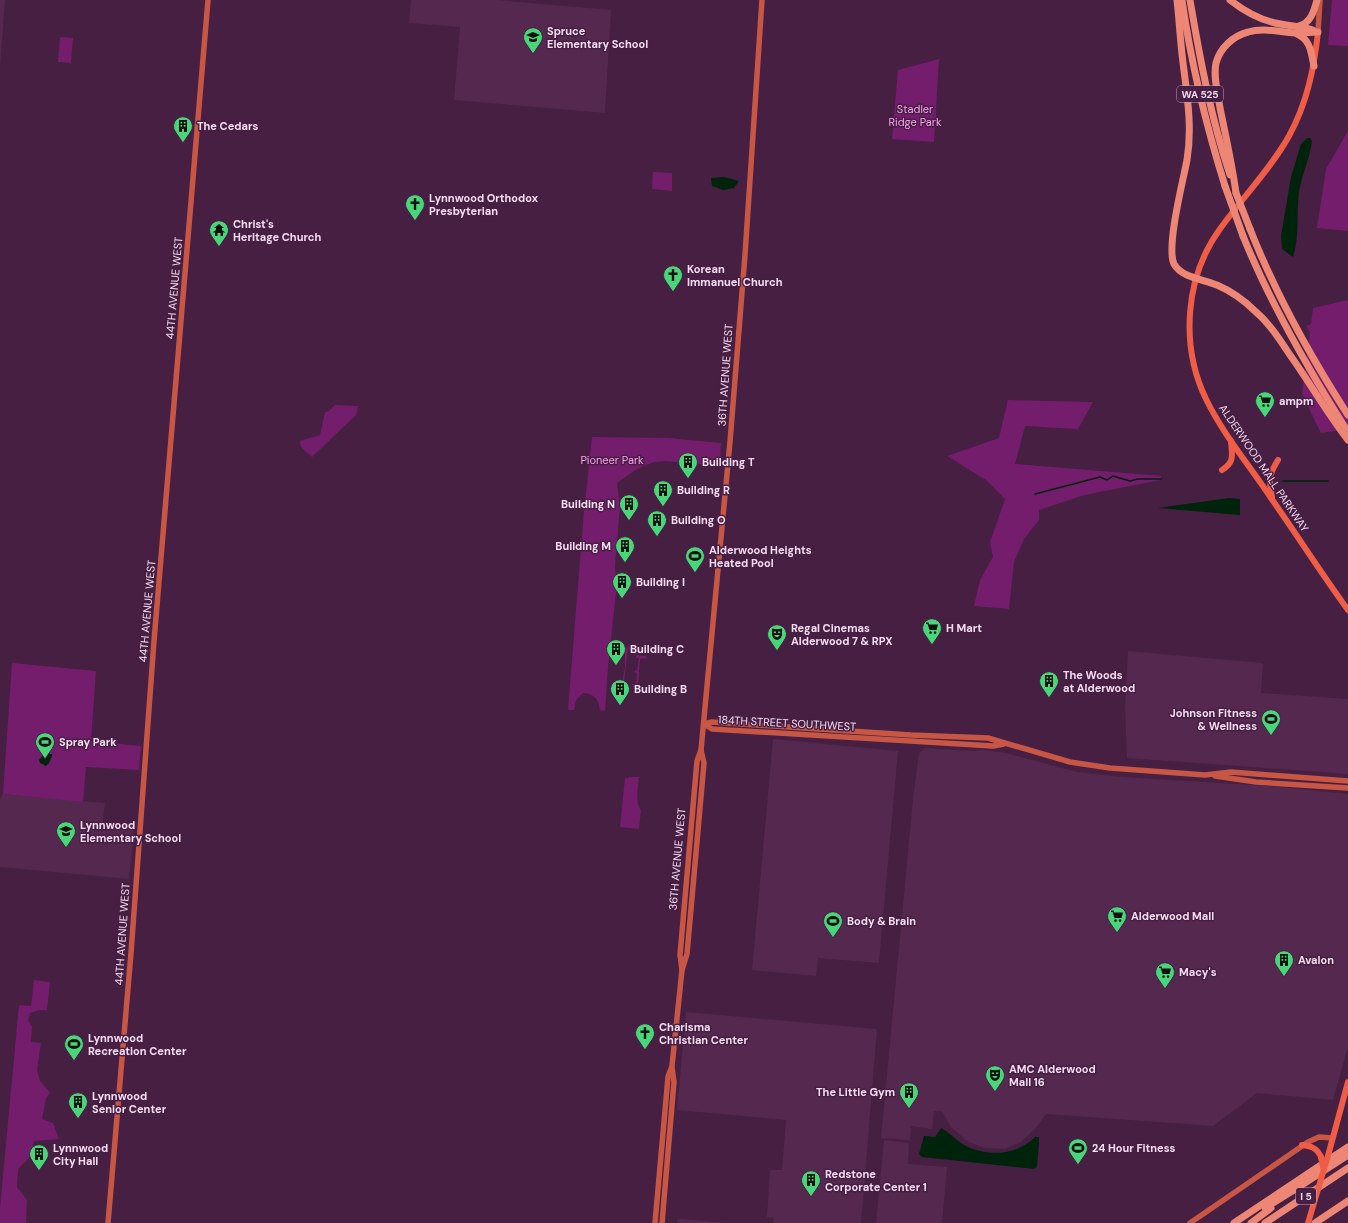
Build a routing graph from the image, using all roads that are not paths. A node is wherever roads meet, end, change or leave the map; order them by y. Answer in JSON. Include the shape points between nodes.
{"nodes":[{"id":1,"x":208,"y":0,"type":"edge"},
{"id":2,"x":762,"y":0,"type":"edge"},
{"id":3,"x":1177,"y":0,"type":"edge"},
{"id":4,"x":1182,"y":0,"type":"edge"},
{"id":5,"x":1190,"y":0,"type":"edge"},
{"id":6,"x":1230,"y":0,"type":"edge"},
{"id":7,"x":1319,"y":0,"type":"edge"},
{"id":8,"x":1295,"y":29,"type":"junction"},
{"id":9,"x":1318,"y":32,"type":"junction"},
{"id":10,"x":1314,"y":66,"type":"junction"},
{"id":11,"x":1231,"y":172,"type":"junction"},
{"id":12,"x":1196,"y":278,"type":"junction"},
{"id":13,"x":1332,"y":390,"type":"junction"},
{"id":14,"x":1348,"y":410,"type":"edge"},
{"id":15,"x":1348,"y":415,"type":"edge"},
{"id":16,"x":1348,"y":432,"type":"edge"},
{"id":17,"x":1348,"y":440,"type":"edge"},
{"id":18,"x":1231,"y":441,"type":"junction"},
{"id":19,"x":1278,"y":460,"type":"dead end"},
{"id":20,"x":1222,"y":470,"type":"dead end"},
{"id":21,"x":1272,"y":499,"type":"junction"},
{"id":22,"x":1348,"y":610,"type":"edge"},
{"id":23,"x":704,"y":724,"type":"junction"},
{"id":24,"x":796,"y":727,"type":"junction"},
{"id":25,"x":766,"y":732,"type":"junction"},
{"id":26,"x":841,"y":737,"type":"junction"},
{"id":27,"x":1004,"y":744,"type":"junction"},
{"id":28,"x":1205,"y":775,"type":"junction"},
{"id":29,"x":1275,"y":775,"type":"junction"},
{"id":30,"x":1348,"y":781,"type":"edge"},
{"id":31,"x":1256,"y":782,"type":"junction"},
{"id":32,"x":1291,"y":784,"type":"junction"},
{"id":33,"x":1348,"y":788,"type":"edge"},
{"id":34,"x":672,"y":1066,"type":"junction"},
{"id":35,"x":1348,"y":1082,"type":"edge"},
{"id":36,"x":1332,"y":1138,"type":"junction"},
{"id":37,"x":1302,"y":1145,"type":"junction"},
{"id":38,"x":1348,"y":1147,"type":"edge"},
{"id":39,"x":1348,"y":1155,"type":"edge"},
{"id":40,"x":1348,"y":1168,"type":"edge"},
{"id":41,"x":1324,"y":1169,"type":"junction"},
{"id":42,"x":1297,"y":1188,"type":"junction"},
{"id":43,"x":1348,"y":1201,"type":"edge"},
{"id":44,"x":1348,"y":1205,"type":"edge"},
{"id":45,"x":108,"y":1223,"type":"edge"},
{"id":46,"x":655,"y":1223,"type":"edge"},
{"id":47,"x":662,"y":1223,"type":"edge"},
{"id":48,"x":1190,"y":1223,"type":"edge"},
{"id":49,"x":1234,"y":1223,"type":"edge"},
{"id":50,"x":1239,"y":1223,"type":"edge"},
{"id":51,"x":1251,"y":1223,"type":"edge"},
{"id":52,"x":1265,"y":1223,"type":"edge"},
{"id":53,"x":1308,"y":1223,"type":"edge"},
{"id":54,"x":1315,"y":1223,"type":"edge"}],
"edges":[{"from":1,"to":45,"type":"main road","name":"44TH AVENUE WEST"},
{"from":2,"to":23,"type":"main road","name":"36TH AVENUE WEST","via":[[745,255]]},
{"from":3,"to":12,"type":"highway","via":[[1189,104],[1189,142],[1171,256],[1182,272]]},
{"from":4,"to":16,"type":"highway","number":"WA 525","bridge":true,"via":[[1211,141],[1224,186],[1243,236],[1268,295],[1286,329]]},
{"from":5,"to":11,"type":"highway","number":"WA 525","via":[[1207,93]]},
{"from":6,"to":8,"type":"highway","via":[[1252,15]]},
{"from":7,"to":8,"type":"highway","via":[[1308,21]]},
{"from":7,"to":9,"type":"main road","name":"ALDERWOOD MALL PARKWAY"},
{"from":8,"to":9,"type":"highway"},
{"from":8,"to":10,"type":"highway","via":[[1309,43]]},
{"from":8,"to":11,"type":"highway","via":[[1263,30],[1239,35],[1224,47],[1219,56],[1215,72],[1216,84]]},
{"from":9,"to":10,"type":"main road","name":"ALDERWOOD MALL PARKWAY"},
{"from":10,"to":12,"type":"main road","name":"ALDERWOOD MALL PARKWAY","via":[[1289,136],[1216,234],[1204,255]]},
{"from":11,"to":13,"type":"highway","bridge":true,"via":[[1250,229],[1286,309]]},
{"from":12,"to":17,"type":"highway","via":[[1216,284],[1257,313],[1279,338],[1331,419]]},
{"from":12,"to":18,"type":"main road","name":"ALDERWOOD MALL PARKWAY","via":[[1189,323],[1194,367],[1206,399]]},
{"from":13,"to":14,"type":"highway"},
{"from":13,"to":15,"type":"highway"},
{"from":18,"to":20,"type":"main road","via":[[1232,460]]},
{"from":18,"to":21,"type":"main road","name":"ALDERWOOD MALL PARKWAY"},
{"from":19,"to":21,"type":"main road","via":[[1269,478]]},
{"from":21,"to":22,"type":"main road","name":"ALDERWOOD MALL PARKWAY"},
{"from":23,"to":24,"type":"main road","name":"184TH STREET SOUTHWEST","via":[[712,722]]},
{"from":23,"to":25,"type":"main road","name":"184TH STREET SOUTHWEST","via":[[712,729]]},
{"from":23,"to":34,"type":"main road","name":"36TH AVENUE WEST","via":[[701,750],[704,763],[687,954],[682,970]]},
{"from":24,"to":25,"type":"main road","via":[[791,730],[777,729]]},
{"from":24,"to":26,"type":"main road","via":[[800,731],[837,733]]},
{"from":24,"to":27,"type":"main road","name":"184TH STREET SOUTHWEST","via":[[976,737],[994,739]]},
{"from":25,"to":26,"type":"main road","name":"184TH STREET SOUTHWEST"},
{"from":26,"to":27,"type":"main road","name":"184TH STREET SOUTHWEST","via":[[993,746]]},
{"from":27,"to":28,"type":"main road","name":"184TH STREET SOUTHWEST","via":[[1070,762],[1110,768]]},
{"from":28,"to":29,"type":"main road","name":"184TH STREET SOUTHWEST","via":[[1231,772]]},
{"from":28,"to":31,"type":"main road","name":"184TH STREET SOUTHWEST"},
{"from":29,"to":30,"type":"main road","name":"184TH STREET SOUTHWEST"},
{"from":29,"to":31,"type":"main road","via":[[1272,779],[1260,778]]},
{"from":29,"to":32,"type":"main road","via":[[1278,779]]},
{"from":31,"to":32,"type":"main road","name":"184TH STREET SOUTHWEST"},
{"from":32,"to":33,"type":"main road","name":"184TH STREET SOUTHWEST"},
{"from":34,"to":46,"type":"main road","name":"36TH AVENUE WEST","via":[[668,1077]]},
{"from":34,"to":47,"type":"main road","name":"36TH AVENUE WEST","via":[[674,1082]]},
{"from":35,"to":36,"type":"main road"},
{"from":36,"to":37,"type":"main road","via":[[1319,1137]]},
{"from":36,"to":41,"type":"main road","bridge":true},
{"from":37,"to":41,"type":"main road","bridge":true,"via":[[1313,1147],[1319,1152]]},
{"from":37,"to":48,"type":"main road"},
{"from":38,"to":49,"type":"highway"},
{"from":39,"to":42,"type":"highway"},
{"from":40,"to":52,"type":"highway","number":"I 5"},
{"from":41,"to":53,"type":"main road","bridge":true},
{"from":42,"to":50,"type":"highway"},
{"from":42,"to":51,"type":"highway"},
{"from":43,"to":54,"type":"highway","number":"I 5"},
{"from":44,"to":54,"type":"highway"}]}
